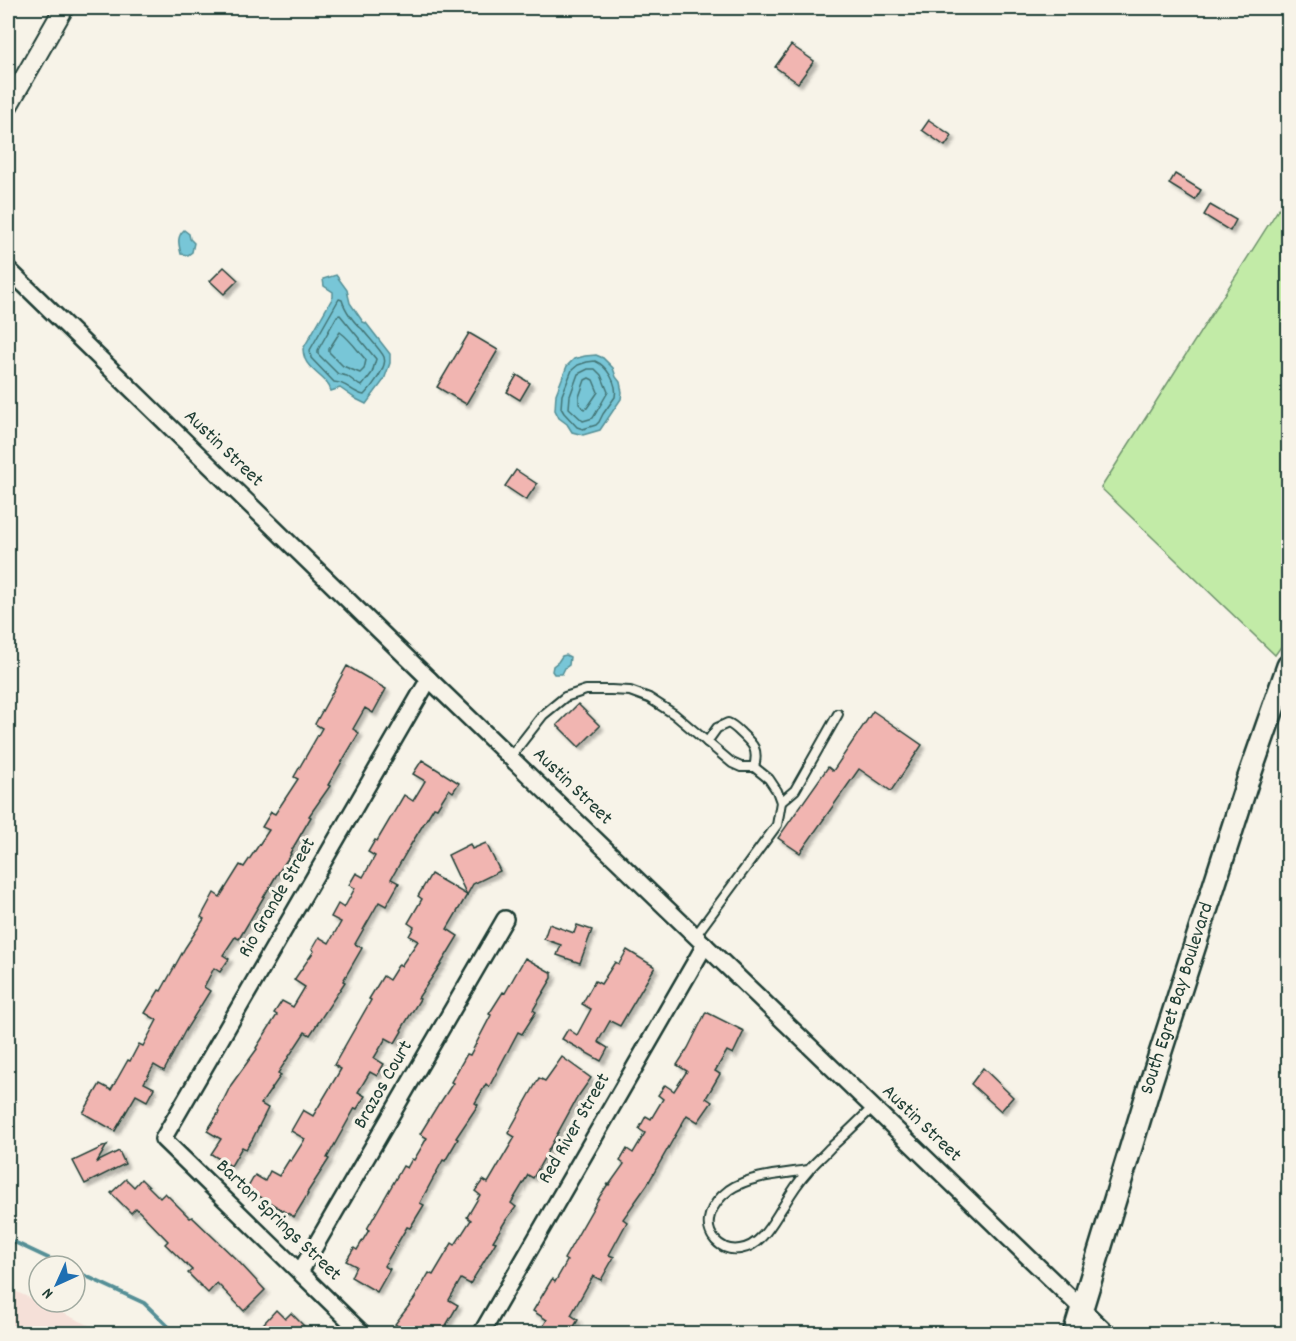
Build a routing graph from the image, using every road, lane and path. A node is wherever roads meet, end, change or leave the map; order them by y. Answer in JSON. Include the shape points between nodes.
{"nodes":[{"id":1,"x":64,"y":8,"type":"edge"},
{"id":2,"x":8,"y":106,"type":"edge"},
{"id":3,"x":8,"y":269,"type":"edge"},
{"id":4,"x":1288,"y":666,"type":"edge"},
{"id":5,"x":429,"y":679,"type":"junction"},
{"id":6,"x":838,"y":714,"type":"dead end"},
{"id":7,"x":706,"y":742,"type":"junction"},
{"id":8,"x":510,"y":756,"type":"junction"},
{"id":9,"x":754,"y":767,"type":"junction"},
{"id":10,"x":781,"y":802,"type":"junction"},
{"id":11,"x":505,"y":919,"type":"dead end"},
{"id":12,"x":701,"y":940,"type":"junction"},
{"id":13,"x":873,"y":1107,"type":"junction"},
{"id":14,"x":162,"y":1139,"type":"joint"},
{"id":15,"x":808,"y":1170,"type":"junction"},
{"id":16,"x":300,"y":1272,"type":"junction"},
{"id":17,"x":1083,"y":1308,"type":"junction"},
{"id":18,"x":363,"y":1334,"type":"edge"},
{"id":19,"x":481,"y":1334,"type":"edge"},
{"id":20,"x":1074,"y":1334,"type":"edge"},
{"id":21,"x":1108,"y":1334,"type":"edge"}],
"edges":[{"from":1,"to":2,"type":"street"},
{"from":3,"to":5,"type":"street","name":"Austin Street"},
{"from":4,"to":17,"type":"main road","name":"South Egret Bay Boulevard","via":[[1157,1062]]},
{"from":5,"to":8,"type":"street","name":"Austin Street"},
{"from":5,"to":14,"type":"street","name":"Rio Grande Street"},
{"from":6,"to":10,"type":"lane","via":[[795,790]]},
{"from":7,"to":8,"type":"lane","via":[[649,698],[630,692],[586,690],[554,705]]},
{"from":7,"to":9,"type":"lane","via":[[732,763]]},
{"from":7,"to":9,"type":"lane","via":[[717,728],[732,724],[752,742],[757,758]]},
{"from":8,"to":12,"type":"street","name":"Austin Street"},
{"from":9,"to":10,"type":"lane","via":[[769,779]]},
{"from":10,"to":12,"type":"lane","via":[[777,825]]},
{"from":11,"to":16,"type":"street","name":"Brazos Court"},
{"from":12,"to":13,"type":"street","name":"Austin Street"},
{"from":12,"to":19,"type":"street","name":"Red River Street"},
{"from":13,"to":15,"type":"lane"},
{"from":13,"to":17,"type":"street","name":"Austin Street"},
{"from":14,"to":16,"type":"street","name":"Barton Springs Street"},
{"from":15,"to":15,"type":"lane","via":[[758,1240],[737,1249],[717,1243],[708,1225],[710,1215],[728,1191],[757,1179]]},
{"from":16,"to":18,"type":"street","name":"Barton Springs Street"},
{"from":17,"to":20,"type":"main road","name":"South Egret Bay Boulevard"},
{"from":17,"to":21,"type":"street","name":"Austin Street"}]}
